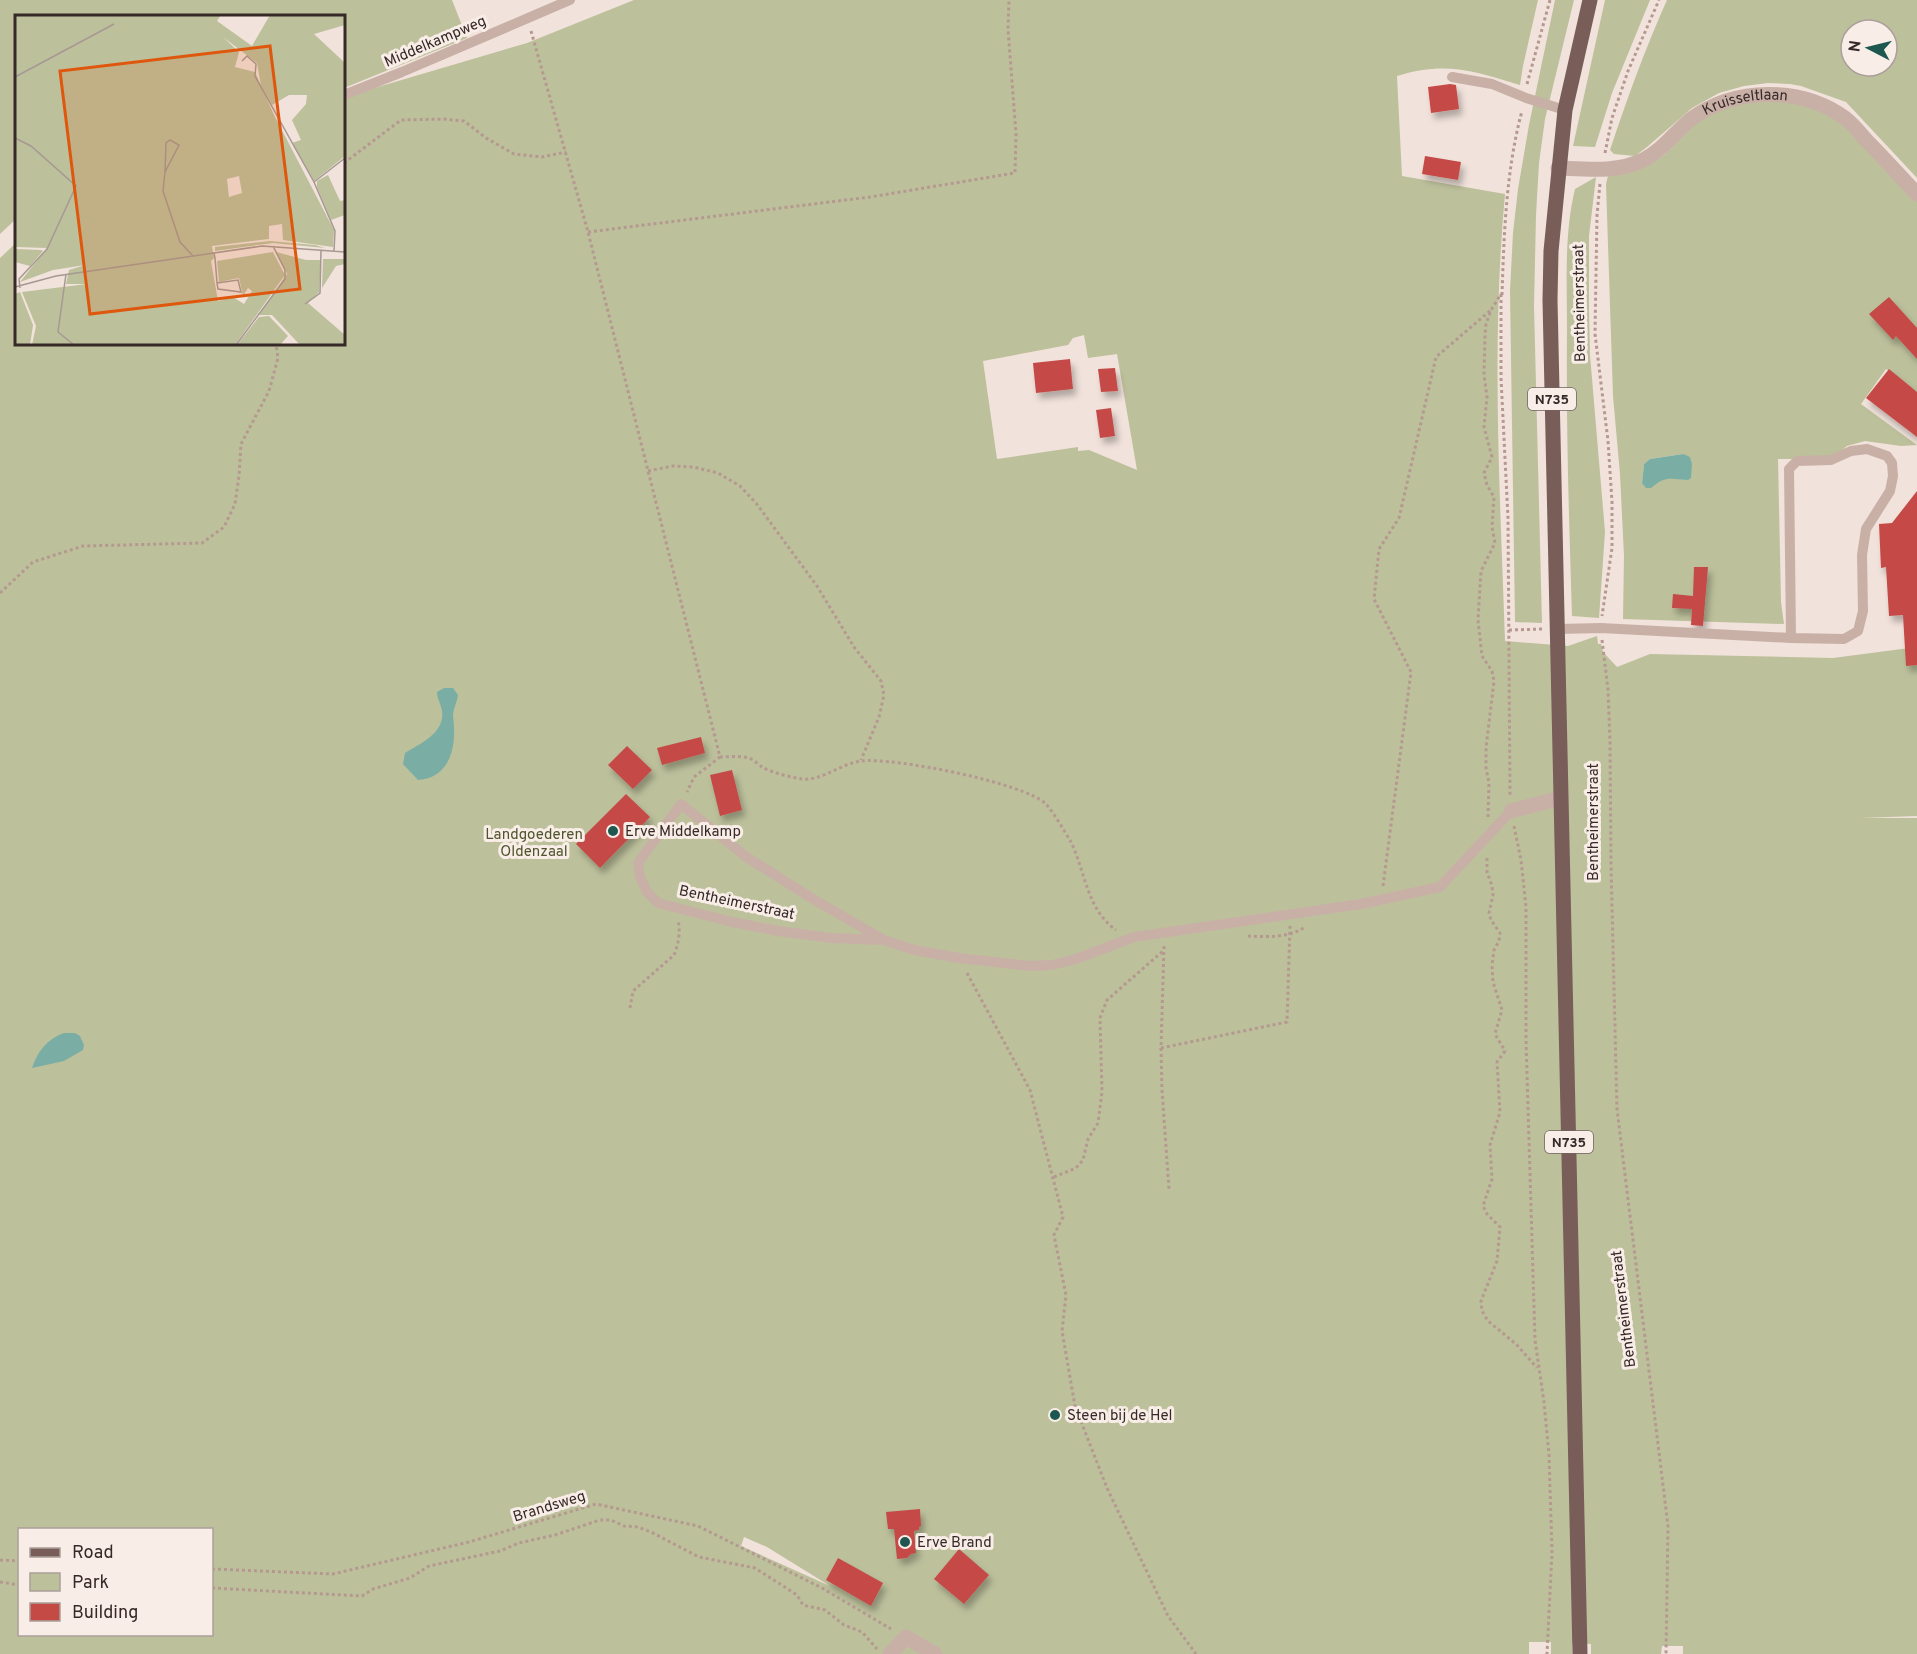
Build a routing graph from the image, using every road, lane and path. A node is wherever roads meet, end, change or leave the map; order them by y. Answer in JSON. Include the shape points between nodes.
{"nodes":[{"id":1,"x":570,"y":0,"type":"edge"},
{"id":2,"x":1009,"y":0,"type":"edge"},
{"id":3,"x":1550,"y":0,"type":"edge"},
{"id":4,"x":1590,"y":0,"type":"edge"},
{"id":5,"x":1659,"y":0,"type":"edge"},
{"id":6,"x":527,"y":18,"type":"junction"},
{"id":7,"x":1452,"y":77,"type":"dead end"},
{"id":8,"x":345,"y":95,"type":"edge"},
{"id":9,"x":1526,"y":98,"type":"junction"},
{"id":10,"x":1564,"y":110,"type":"junction"},
{"id":11,"x":566,"y":152,"type":"junction"},
{"id":12,"x":345,"y":162,"type":"edge"},
{"id":13,"x":1558,"y":168,"type":"junction"},
{"id":14,"x":1602,"y":169,"type":"junction"},
{"id":15,"x":1917,"y":194,"type":"edge"},
{"id":16,"x":588,"y":232,"type":"junction"},
{"id":17,"x":1491,"y":310,"type":"dead end"},
{"id":18,"x":276,"y":345,"type":"edge"},
{"id":19,"x":648,"y":471,"type":"junction"},
{"id":20,"x":0,"y":593,"type":"edge"},
{"id":21,"x":1601,"y":628,"type":"junction"},
{"id":22,"x":1558,"y":629,"type":"junction"},
{"id":23,"x":1509,"y":630,"type":"junction"},
{"id":24,"x":1791,"y":638,"type":"junction"},
{"id":25,"x":720,"y":757,"type":"junction"},
{"id":26,"x":861,"y":761,"type":"junction"},
{"id":27,"x":1561,"y":798,"type":"junction"},
{"id":28,"x":681,"y":804,"type":"junction"},
{"id":29,"x":1510,"y":811,"type":"junction"},
{"id":30,"x":1381,"y":900,"type":"junction"},
{"id":31,"x":674,"y":907,"type":"junction"},
{"id":32,"x":1290,"y":915,"type":"junction"},
{"id":33,"x":1164,"y":932,"type":"junction"},
{"id":34,"x":1134,"y":937,"type":"junction"},
{"id":35,"x":884,"y":940,"type":"junction"},
{"id":36,"x":1164,"y":951,"type":"junction"},
{"id":37,"x":959,"y":958,"type":"junction"},
{"id":38,"x":630,"y":1008,"type":"dead end"},
{"id":39,"x":1161,"y":1048,"type":"junction"},
{"id":40,"x":1054,"y":1177,"type":"junction"},
{"id":41,"x":1168,"y":1188,"type":"dead end"},
{"id":42,"x":0,"y":1560,"type":"edge"},
{"id":43,"x":18,"y":1561,"type":"edge"},
{"id":44,"x":213,"y":1569,"type":"edge"},
{"id":45,"x":0,"y":1582,"type":"edge"},
{"id":46,"x":18,"y":1585,"type":"edge"},
{"id":47,"x":213,"y":1588,"type":"edge"},
{"id":48,"x":906,"y":1637,"type":"junction"},
{"id":49,"x":880,"y":1654,"type":"edge"},
{"id":50,"x":890,"y":1654,"type":"edge"},
{"id":51,"x":935,"y":1654,"type":"edge"},
{"id":52,"x":1197,"y":1654,"type":"edge"},
{"id":53,"x":1546,"y":1654,"type":"edge"},
{"id":54,"x":1580,"y":1654,"type":"edge"},
{"id":55,"x":1666,"y":1654,"type":"edge"}],
"edges":[{"from":1,"to":6,"type":"lane","name":"Middelkampweg"},
{"from":2,"to":16,"type":"path","via":[[1015,173],[870,197]]},
{"from":3,"to":9,"type":"path"},
{"from":4,"to":10,"type":"main road","name":"Bentheimerstraat","number":"N735"},
{"from":5,"to":14,"type":"path","name":"Bentheimerstraat","via":[[1612,118]]},
{"from":6,"to":8,"type":"lane","name":"Middelkampweg"},
{"from":6,"to":11,"type":"path"},
{"from":7,"to":9,"type":"lane","via":[[1492,84]]},
{"from":9,"to":10,"type":"lane"},
{"from":9,"to":23,"type":"path","via":[[1513,150],[1502,309],[1501,294]]},
{"from":10,"to":13,"type":"main road","name":"Bentheimerstraat","number":"N735"},
{"from":11,"to":12,"type":"path","via":[[542,157],[513,154],[464,121],[401,120]]},
{"from":11,"to":16,"type":"path"},
{"from":13,"to":14,"type":"street","name":"Kruisseltlaan"},
{"from":13,"to":22,"type":"main road","name":"Bentheimerstraat","number":"N735","via":[[1550,300]]},
{"from":14,"to":15,"type":"street","name":"Kruisseltlaan","via":[[1632,165],[1656,152],[1693,118],[1732,100],[1760,93],[1817,103],[1846,118]]},
{"from":14,"to":21,"type":"path","name":"Bentheimerstraat","via":[[1597,215],[1595,334],[1608,441],[1612,537]]},
{"from":16,"to":19,"type":"path"},
{"from":17,"to":30,"type":"path","via":[[1436,357],[1400,518],[1378,549],[1374,599],[1412,672]]},
{"from":18,"to":20,"type":"path","via":[[278,358],[269,391],[241,444],[235,504],[224,527],[202,543],[83,546],[33,562]]},
{"from":19,"to":25,"type":"path"},
{"from":19,"to":26,"type":"path","via":[[693,467],[718,473],[740,486],[817,586],[854,647],[882,681],[884,695],[879,717]]},
{"from":21,"to":22,"type":"lane"},
{"from":21,"to":24,"type":"lane"},
{"from":21,"to":55,"type":"path","name":"Bentheimerstraat","via":[[1610,741],[1617,1109],[1668,1526]]},
{"from":22,"to":23,"type":"path"},
{"from":22,"to":27,"type":"main road","name":"Bentheimerstraat","number":"N735"},
{"from":23,"to":29,"type":"path"},
{"from":24,"to":24,"type":"lane","via":[[1844,639],[1858,631],[1863,611],[1862,555],[1866,529],[1890,491],[1893,476],[1887,456],[1867,449],[1851,451],[1832,460],[1797,461],[1789,469]]},
{"from":25,"to":26,"type":"path","via":[[752,759],[764,768],[803,779]]},
{"from":25,"to":28,"type":"path","via":[[694,777]]},
{"from":26,"to":34,"type":"path","via":[[886,760],[954,772],[1030,794],[1046,803],[1071,843],[1093,902],[1111,927]]},
{"from":27,"to":29,"type":"street"},
{"from":27,"to":54,"type":"main road","name":"Bentheimerstraat","number":"N735"},
{"from":28,"to":31,"type":"lane","name":"Bentheimerstraat","via":[[638,863],[646,892],[658,903]]},
{"from":28,"to":35,"type":"lane","name":"Bentheimerstraat","via":[[745,856]]},
{"from":29,"to":30,"type":"lane","name":"Bentheimerstraat","via":[[1440,887]]},
{"from":29,"to":53,"type":"path","via":[[1526,907],[1535,1340],[1544,1402],[1552,1551]]},
{"from":30,"to":32,"type":"lane","name":"Bentheimerstraat"},
{"from":31,"to":35,"type":"lane","name":"Bentheimerstraat","via":[[778,931]]},
{"from":31,"to":38,"type":"path","via":[[680,927],[678,947],[633,991]]},
{"from":32,"to":33,"type":"lane","name":"Bentheimerstraat"},
{"from":32,"to":39,"type":"path","via":[[1287,1022]]},
{"from":33,"to":34,"type":"lane","name":"Bentheimerstraat"},
{"from":33,"to":36,"type":"path"},
{"from":34,"to":37,"type":"lane","name":"Bentheimerstraat","via":[[1052,964],[1011,965]]},
{"from":35,"to":37,"type":"lane","name":"Bentheimerstraat"},
{"from":36,"to":39,"type":"path"},
{"from":36,"to":40,"type":"path","via":[[1107,1000],[1100,1018],[1102,1092],[1098,1123],[1088,1139],[1083,1160],[1076,1168]]},
{"from":37,"to":40,"type":"path","via":[[1030,1090]]},
{"from":39,"to":41,"type":"path"},
{"from":40,"to":52,"type":"path","via":[[1063,1217],[1054,1235],[1066,1295],[1062,1331],[1075,1406],[1107,1488],[1168,1617]]},
{"from":42,"to":43,"type":"path"},
{"from":44,"to":48,"type":"path","name":"Brandsweg","via":[[333,1574],[469,1542],[596,1504],[698,1526],[822,1588]]},
{"from":45,"to":46,"type":"path"},
{"from":47,"to":49,"type":"path","via":[[362,1596],[410,1578],[429,1566],[611,1520],[651,1532],[699,1557],[755,1568],[797,1595],[802,1605],[825,1610],[843,1625],[861,1632]]},
{"from":48,"to":50,"type":"street"},
{"from":48,"to":51,"type":"street"}]}
